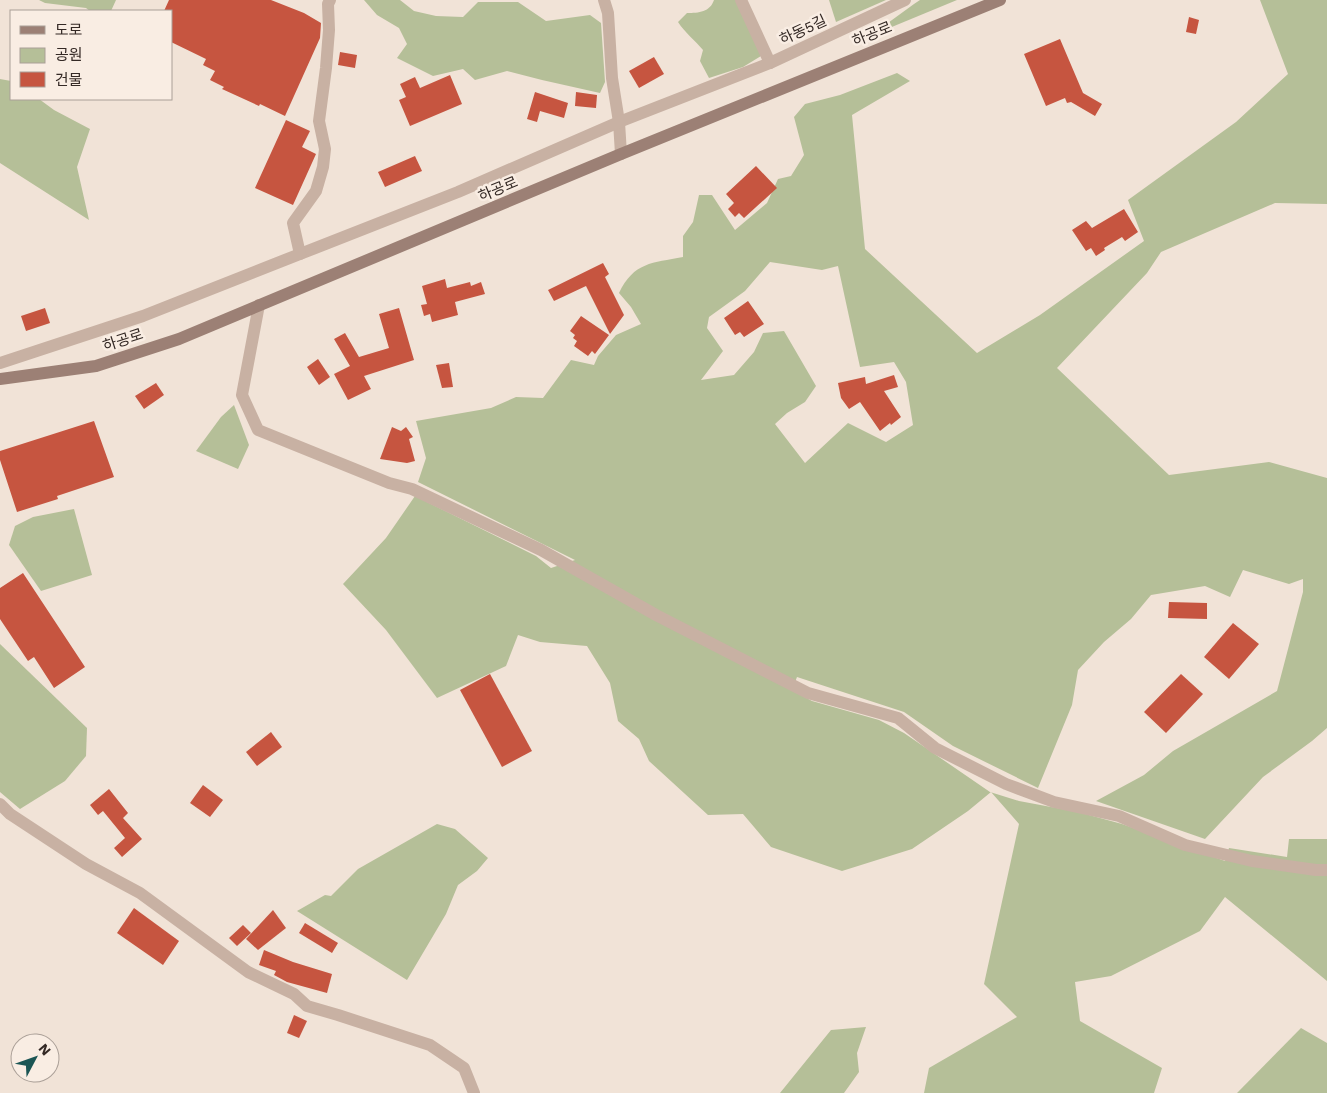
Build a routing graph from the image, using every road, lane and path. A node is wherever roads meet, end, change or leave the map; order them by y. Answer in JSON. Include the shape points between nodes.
{"nodes":[{"id":1,"x":330,"y":0,"type":"edge"},
{"id":2,"x":604,"y":0,"type":"edge"},
{"id":3,"x":741,"y":0,"type":"edge"},
{"id":4,"x":904,"y":0,"type":"edge"},
{"id":5,"x":1000,"y":0,"type":"edge"},
{"id":6,"x":770,"y":63,"type":"junction"},
{"id":7,"x":619,"y":122,"type":"junction"},
{"id":8,"x":621,"y":154,"type":"junction"},
{"id":9,"x":300,"y":254,"type":"junction"},
{"id":10,"x":259,"y":305,"type":"junction"},
{"id":11,"x":0,"y":363,"type":"edge"},
{"id":12,"x":0,"y":379,"type":"edge"},
{"id":13,"x":0,"y":804,"type":"edge"},
{"id":14,"x":1327,"y":870,"type":"edge"},
{"id":15,"x":474,"y":1093,"type":"edge"}],
"edges":[{"from":1,"to":9,"type":"street","via":[[319,121],[325,149],[323,167],[316,191],[293,223]]},
{"from":2,"to":7,"type":"street"},
{"from":3,"to":6,"type":"street"},
{"from":4,"to":6,"type":"street","name":"하동5길"},
{"from":5,"to":8,"type":"main road","name":"하공로"},
{"from":6,"to":7,"type":"street","name":"하동5길"},
{"from":7,"to":8,"type":"street"},
{"from":7,"to":9,"type":"street","name":"하동5길","via":[[458,192]]},
{"from":8,"to":10,"type":"main road","name":"하공로"},
{"from":9,"to":11,"type":"street","name":"하동5길","via":[[143,316]]},
{"from":10,"to":12,"type":"main road","name":"하공로","via":[[179,339],[96,366]]},
{"from":10,"to":14,"type":"street","via":[[242,395],[258,430],[412,489],[532,546],[656,615],[808,693],[898,718],[935,748],[1006,784],[1054,802],[1119,816],[1184,845],[1252,860]]},
{"from":13,"to":15,"type":"street","via":[[86,864],[140,893],[248,972],[294,994],[307,1006],[430,1045],[464,1068]]}]}
